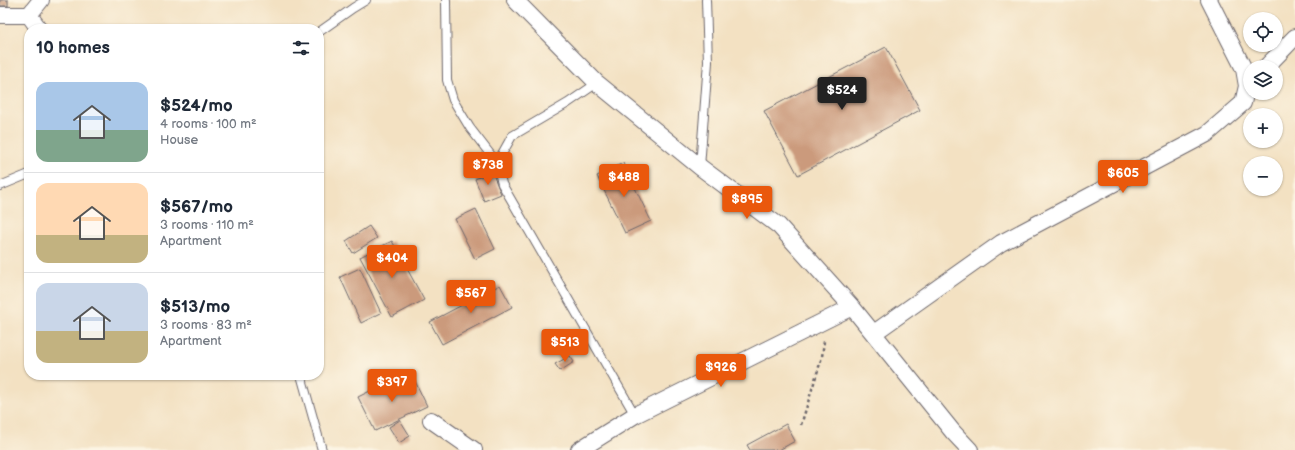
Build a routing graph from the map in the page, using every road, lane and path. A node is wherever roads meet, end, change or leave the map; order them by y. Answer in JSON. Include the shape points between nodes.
{"nodes":[{"id":1,"x":41,"y":0,"type":"edge"},
{"id":2,"x":366,"y":0,"type":"edge"},
{"id":3,"x":446,"y":0,"type":"edge"},
{"id":4,"x":515,"y":0,"type":"edge"},
{"id":5,"x":706,"y":0,"type":"edge"},
{"id":6,"x":1209,"y":0,"type":"edge"},
{"id":7,"x":29,"y":15,"type":"junction"},
{"id":8,"x":0,"y":16,"type":"edge"},
{"id":9,"x":35,"y":24,"type":"edge"},
{"id":10,"x":324,"y":28,"type":"edge"},
{"id":11,"x":1295,"y":37,"type":"edge"},
{"id":12,"x":1273,"y":60,"type":"edge"},
{"id":13,"x":1243,"y":67,"type":"edge"},
{"id":14,"x":597,"y":83,"type":"junction"},
{"id":15,"x":1244,"y":100,"type":"edge"},
{"id":16,"x":497,"y":163,"type":"junction"},
{"id":17,"x":700,"y":168,"type":"junction"},
{"id":18,"x":24,"y":176,"type":"edge"},
{"id":19,"x":0,"y":186,"type":"edge"},
{"id":20,"x":852,"y":308,"type":"junction"},
{"id":21,"x":827,"y":320,"type":"junction"},
{"id":22,"x":874,"y":333,"type":"junction"},
{"id":23,"x":302,"y":380,"type":"edge"},
{"id":24,"x":635,"y":415,"type":"junction"},
{"id":25,"x":430,"y":420,"type":"dead end"},
{"id":26,"x":801,"y":425,"type":"dead end"},
{"id":27,"x":322,"y":450,"type":"edge"},
{"id":28,"x":474,"y":450,"type":"edge"},
{"id":29,"x":578,"y":450,"type":"edge"},
{"id":30,"x":970,"y":450,"type":"edge"}],
"edges":[{"from":1,"to":7,"type":"street"},
{"from":2,"to":10,"type":"lane"},
{"from":3,"to":16,"type":"lane","via":[[447,80],[453,100],[470,128]]},
{"from":4,"to":14,"type":"street"},
{"from":5,"to":17,"type":"lane","via":[[708,62]]},
{"from":6,"to":13,"type":"street"},
{"from":7,"to":8,"type":"street"},
{"from":7,"to":9,"type":"street"},
{"from":11,"to":12,"type":"street"},
{"from":14,"to":16,"type":"lane","via":[[512,136]]},
{"from":14,"to":17,"type":"street"},
{"from":15,"to":22,"type":"street","via":[[1207,134],[1001,242]]},
{"from":16,"to":24,"type":"lane","via":[[502,184]]},
{"from":17,"to":20,"type":"street","via":[[778,226]]},
{"from":18,"to":19,"type":"lane"},
{"from":20,"to":21,"type":"street"},
{"from":20,"to":22,"type":"street"},
{"from":21,"to":24,"type":"street"},
{"from":21,"to":26,"type":"path","via":[[822,357]]},
{"from":22,"to":30,"type":"street"},
{"from":23,"to":27,"type":"lane"},
{"from":24,"to":29,"type":"street"},
{"from":25,"to":28,"type":"street"}]}
